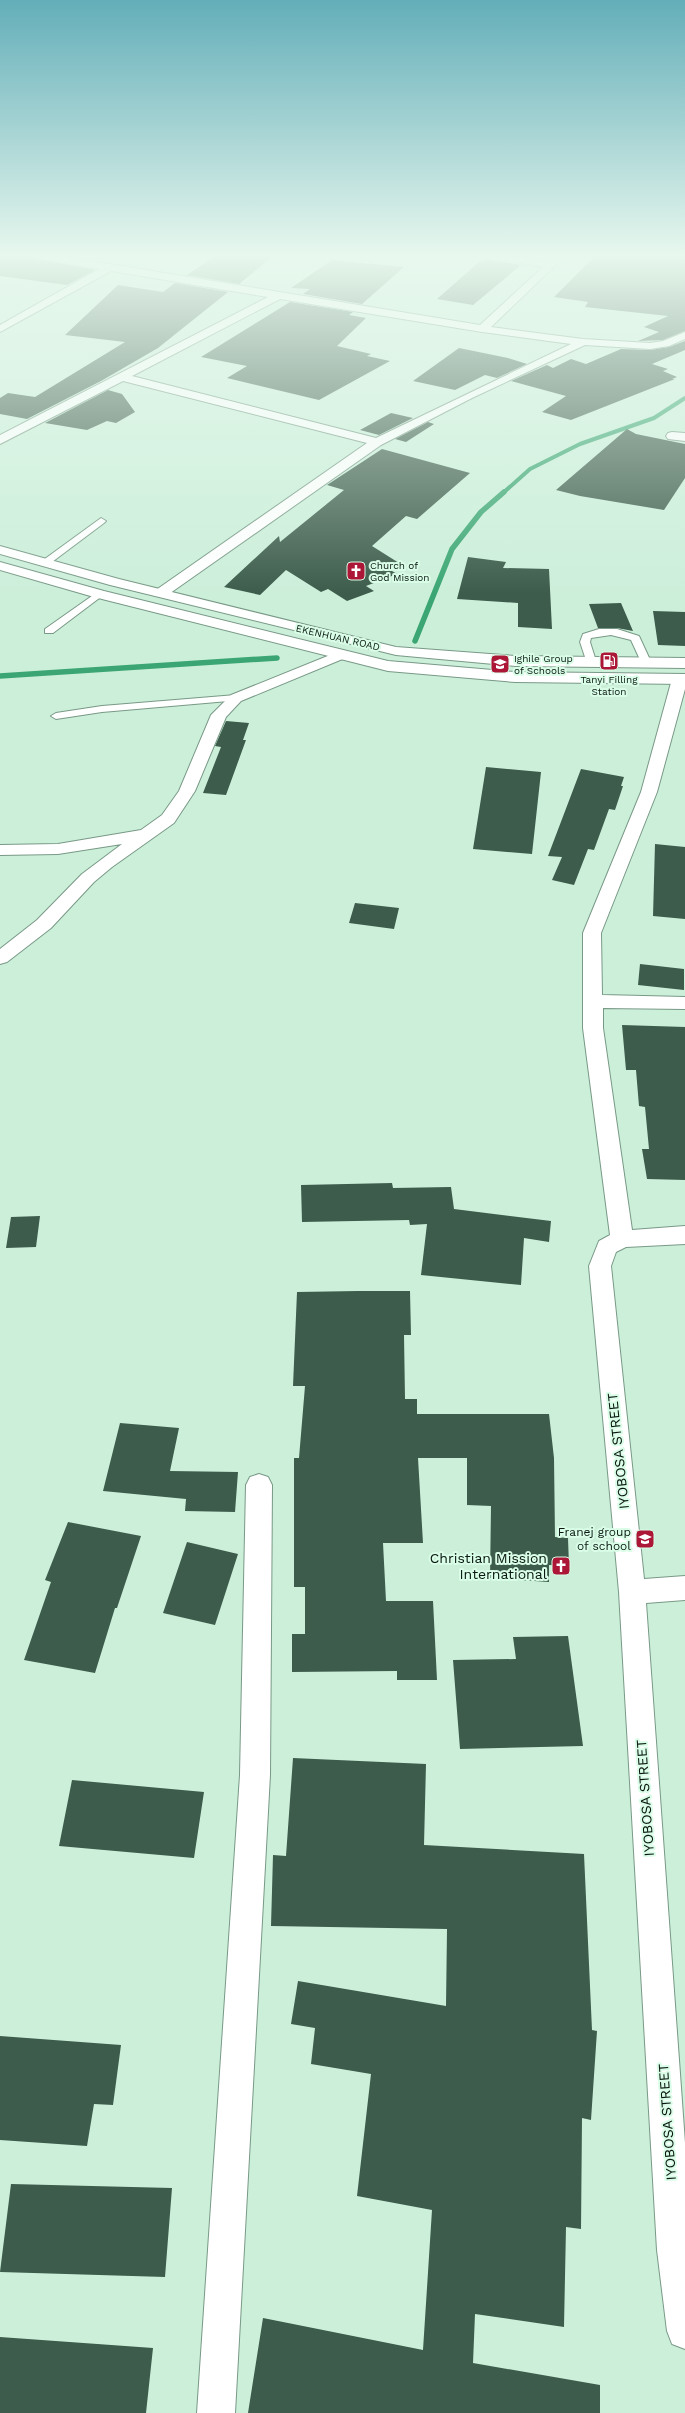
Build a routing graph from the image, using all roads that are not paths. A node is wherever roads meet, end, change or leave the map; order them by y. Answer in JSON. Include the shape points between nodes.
{"nodes":[{"id":1,"x":138,"y":369,"type":"edge"},
{"id":2,"x":526,"y":369,"type":"edge"},
{"id":3,"x":122,"y":377,"type":"junction"},
{"id":4,"x":7,"y":422,"type":"dead end"},
{"id":5,"x":28,"y":426,"type":"junction"},
{"id":6,"x":672,"y":436,"type":"dead end"},
{"id":7,"x":685,"y":437,"type":"edge"},
{"id":8,"x":0,"y":440,"type":"edge"},
{"id":9,"x":377,"y":442,"type":"junction"},
{"id":10,"x":101,"y":521,"type":"dead end"},
{"id":11,"x":0,"y":550,"type":"edge"},
{"id":12,"x":45,"y":563,"type":"junction"},
{"id":13,"x":0,"y":566,"type":"edge"},
{"id":14,"x":161,"y":593,"type":"junction"},
{"id":15,"x":99,"y":594,"type":"junction"},
{"id":16,"x":48,"y":631,"type":"dead end"},
{"id":17,"x":340,"y":655,"type":"junction"},
{"id":18,"x":591,"y":662,"type":"junction"},
{"id":19,"x":646,"y":662,"type":"junction"},
{"id":20,"x":683,"y":673,"type":"edge"},
{"id":21,"x":236,"y":698,"type":"junction"},
{"id":22,"x":56,"y":716,"type":"dead end"},
{"id":23,"x":151,"y":833,"type":"junction"},
{"id":24,"x":0,"y":850,"type":"edge"},
{"id":25,"x":0,"y":958,"type":"edge"},
{"id":26,"x":592,"y":1001,"type":"junction"},
{"id":27,"x":685,"y":1003,"type":"edge"},
{"id":28,"x":685,"y":1235,"type":"edge"},
{"id":29,"x":622,"y":1239,"type":"junction"},
{"id":30,"x":259,"y":1485,"type":"dead end"},
{"id":31,"x":685,"y":1588,"type":"edge"},
{"id":32,"x":632,"y":1592,"type":"junction"},
{"id":33,"x":680,"y":2251,"type":"edge"},
{"id":34,"x":685,"y":2331,"type":"edge"},
{"id":35,"x":216,"y":2413,"type":"edge"}],
"edges":[{"from":1,"to":3,"type":"street"},
{"from":2,"to":9,"type":"street"},
{"from":3,"to":5,"type":"street"},
{"from":3,"to":9,"type":"street"},
{"from":4,"to":5,"type":"street"},
{"from":5,"to":8,"type":"street"},
{"from":6,"to":7,"type":"street"},
{"from":9,"to":14,"type":"street"},
{"from":10,"to":12,"type":"lane"},
{"from":11,"to":12,"type":"street","name":"EKENHUAN ROAD"},
{"from":12,"to":14,"type":"street","name":"EKENHUAN ROAD"},
{"from":13,"to":15,"type":"street","name":"EKENHUAN ROAD"},
{"from":14,"to":18,"type":"street","name":"EKENHUAN ROAD","via":[[396,651],[516,661]]},
{"from":15,"to":16,"type":"lane"},
{"from":15,"to":17,"type":"street","name":"EKENHUAN ROAD"},
{"from":17,"to":20,"type":"street","name":"EKENHUAN ROAD","via":[[388,666],[515,677]]},
{"from":17,"to":21,"type":"street"},
{"from":18,"to":19,"type":"street","name":"EKENHUAN ROAD"},
{"from":18,"to":19,"type":"lane","via":[[585,642],[587,636],[594,633],[617,632],[635,638]]},
{"from":19,"to":20,"type":"street","name":"EKENHUAN ROAD"},
{"from":20,"to":26,"type":"street","via":[[648,792],[592,933]]},
{"from":21,"to":22,"type":"lane","via":[[102,709]]},
{"from":21,"to":23,"type":"street","via":[[219,716],[187,791],[168,819]]},
{"from":23,"to":24,"type":"street","via":[[58,849]]},
{"from":23,"to":25,"type":"street","via":[[106,863],[44,924]]},
{"from":26,"to":27,"type":"street"},
{"from":26,"to":29,"type":"street","via":[[593,1028]]},
{"from":28,"to":29,"type":"street"},
{"from":29,"to":32,"type":"street","name":"IYOBOSA STREET","via":[[607,1247],[600,1266]]},
{"from":30,"to":35,"type":"street","via":[[255,1775]]},
{"from":31,"to":32,"type":"street"},
{"from":32,"to":33,"type":"street","name":"IYOBOSA STREET"},
{"from":33,"to":34,"type":"street","name":"IYOBOSA STREET"}]}
